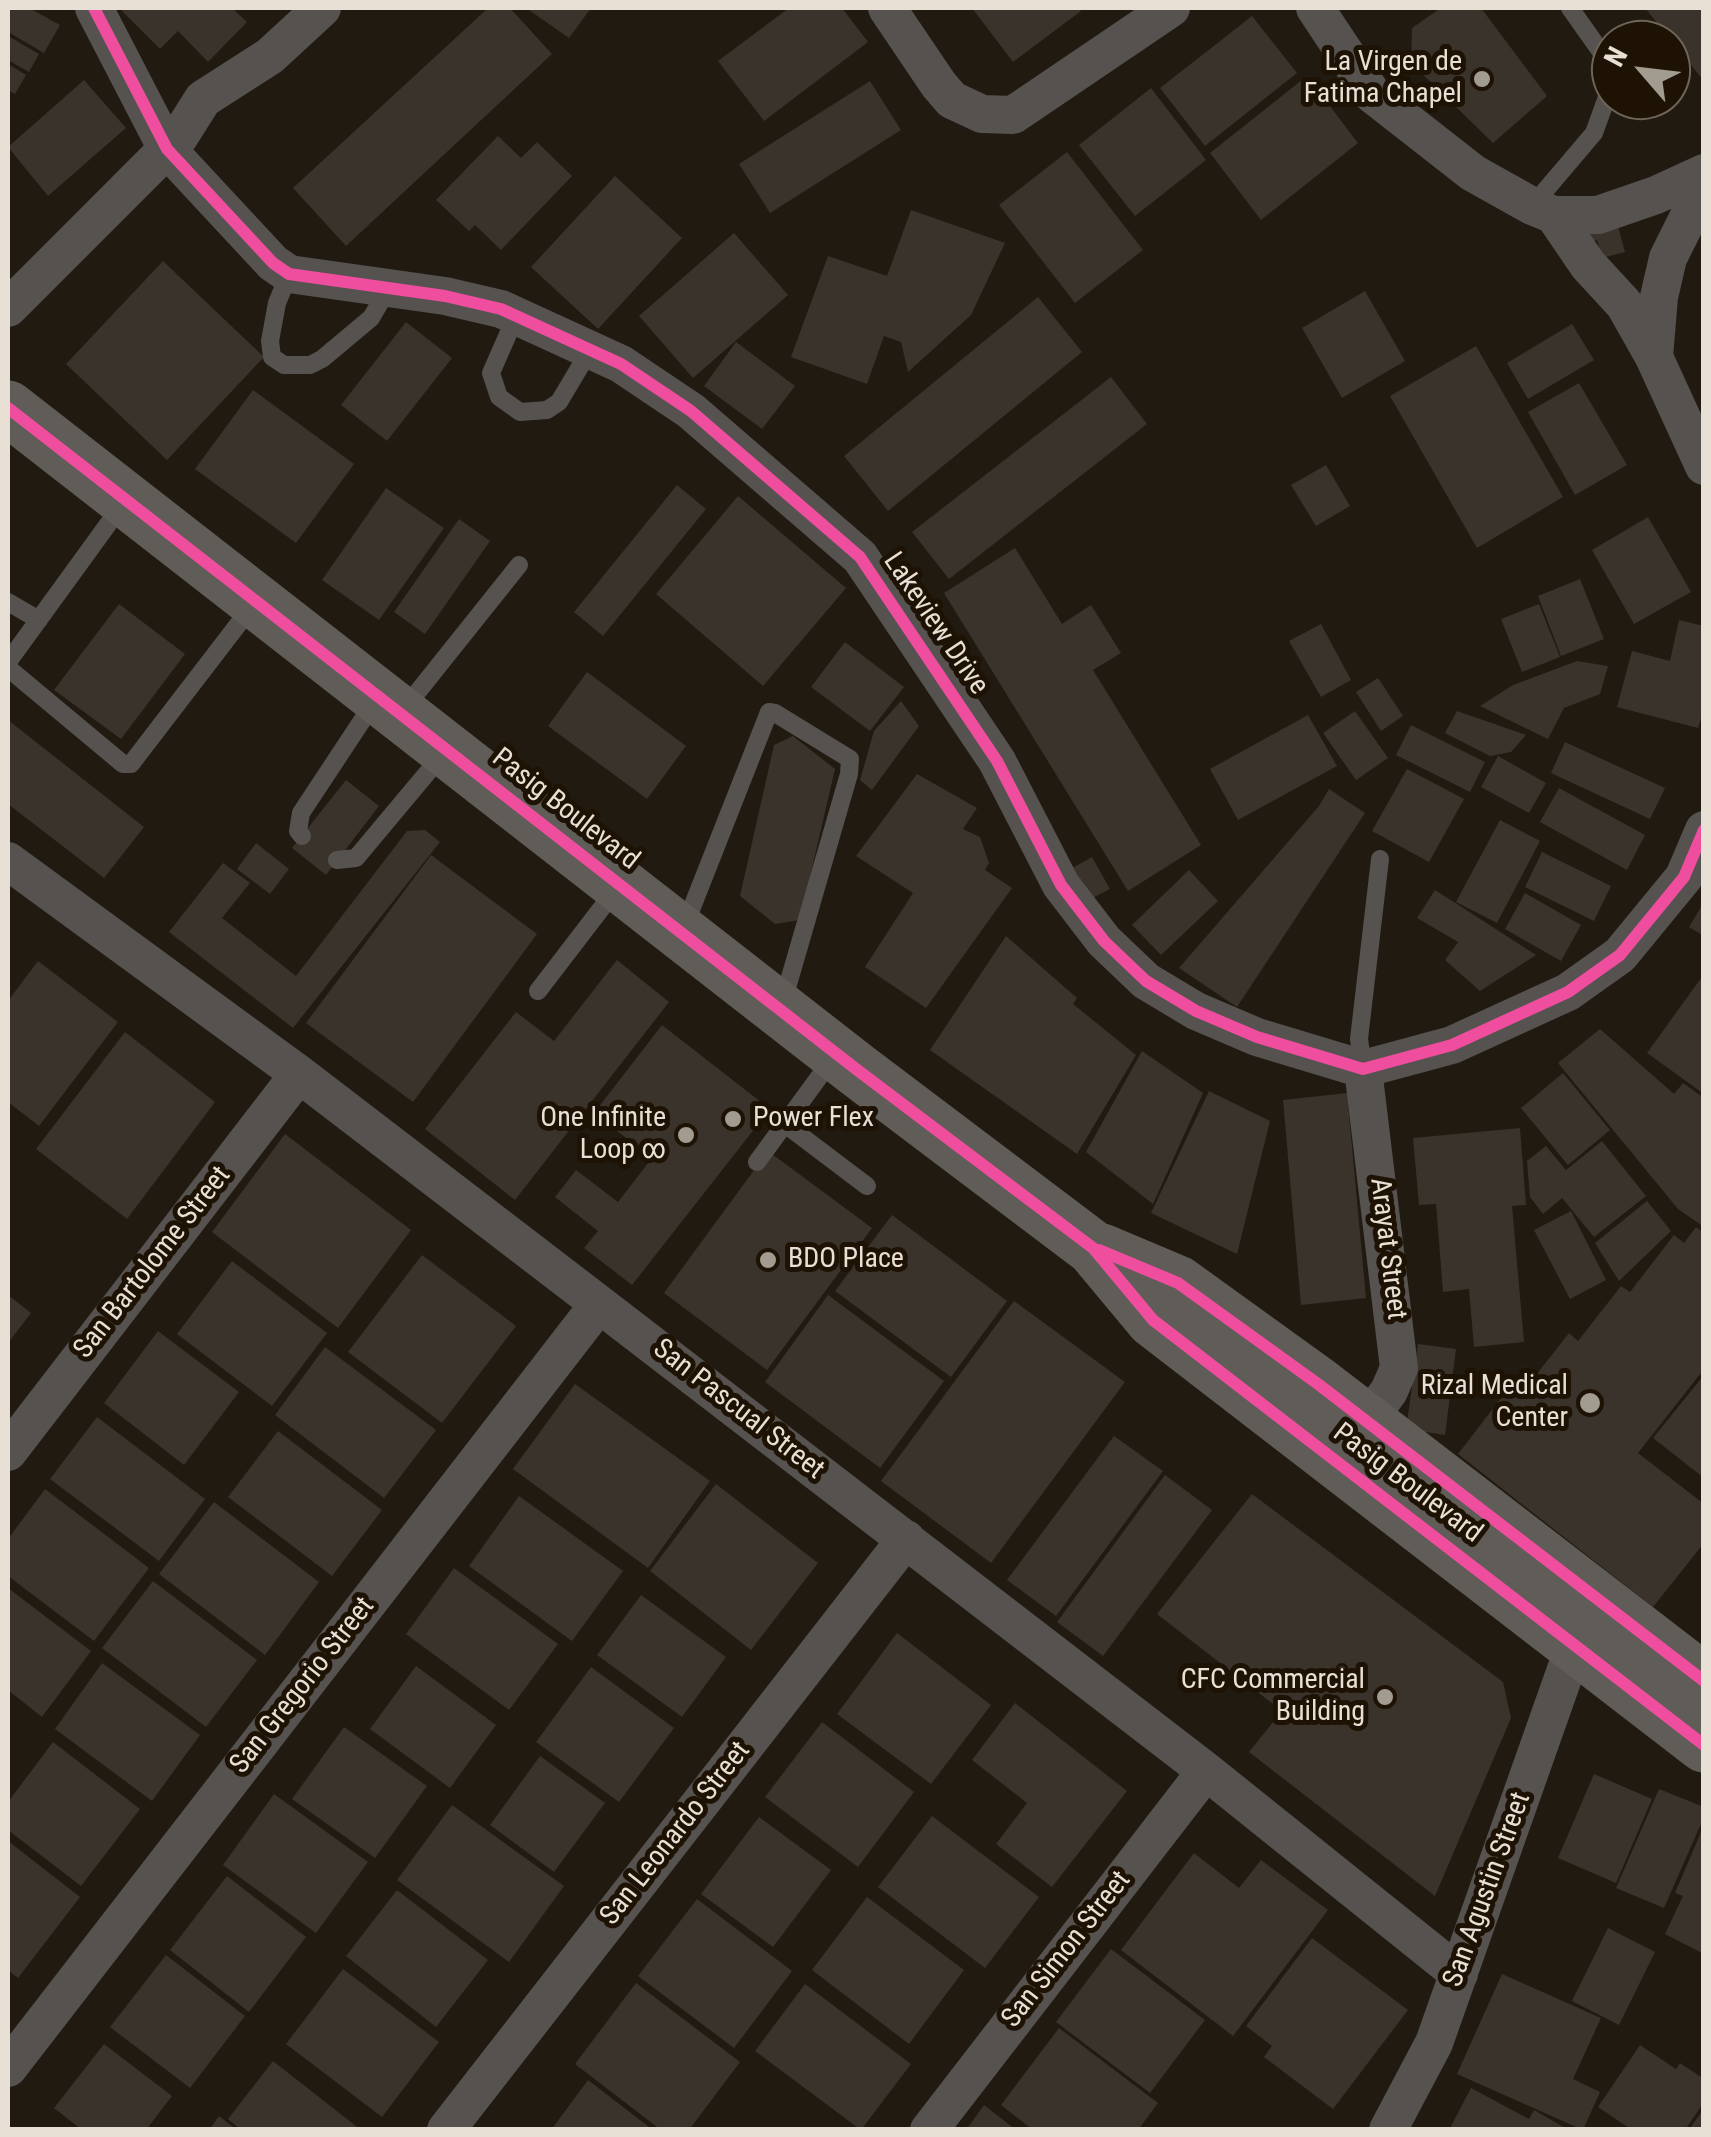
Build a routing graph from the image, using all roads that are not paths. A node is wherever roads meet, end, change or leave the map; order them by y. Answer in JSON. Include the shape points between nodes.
{"nodes":[{"id":1,"x":94,"y":8,"type":"edge"},
{"id":2,"x":322,"y":8,"type":"edge"},
{"id":3,"x":887,"y":8,"type":"edge"},
{"id":4,"x":1171,"y":8,"type":"edge"},
{"id":5,"x":1315,"y":8,"type":"edge"},
{"id":6,"x":1570,"y":8,"type":"edge"},
{"id":7,"x":1591,"y":38,"type":"edge"},
{"id":8,"x":1599,"y":120,"type":"edge"},
{"id":9,"x":173,"y":143,"type":"junction"},
{"id":10,"x":1704,"y":172,"type":"edge"},
{"id":11,"x":1704,"y":186,"type":"edge"},
{"id":12,"x":1543,"y":211,"type":"junction"},
{"id":13,"x":289,"y":274,"type":"junction"},
{"id":14,"x":388,"y":288,"type":"junction"},
{"id":15,"x":8,"y":308,"type":"edge"},
{"id":16,"x":516,"y":316,"type":"junction"},
{"id":17,"x":590,"y":350,"type":"junction"},
{"id":18,"x":1654,"y":357,"type":"junction"},
{"id":19,"x":8,"y":408,"type":"edge"},
{"id":20,"x":1704,"y":466,"type":"edge"},
{"id":21,"x":125,"y":501,"type":"junction"},
{"id":22,"x":519,"y":565,"type":"dead end"},
{"id":23,"x":256,"y":601,"type":"junction"},
{"id":24,"x":8,"y":602,"type":"edge"},
{"id":25,"x":39,"y":620,"type":"junction"},
{"id":26,"x":8,"y":665,"type":"edge"},
{"id":27,"x":389,"y":705,"type":"junction"},
{"id":28,"x":446,"y":749,"type":"junction"},
{"id":29,"x":1704,"y":830,"type":"edge"},
{"id":30,"x":302,"y":836,"type":"dead end"},
{"id":31,"x":1380,"y":859,"type":"dead end"},
{"id":32,"x":337,"y":860,"type":"dead end"},
{"id":33,"x":8,"y":862,"type":"edge"},
{"id":34,"x":620,"y":884,"type":"junction"},
{"id":35,"x":682,"y":933,"type":"junction"},
{"id":36,"x":538,"y":991,"type":"dead end"},
{"id":37,"x":781,"y":1010,"type":"junction"},
{"id":38,"x":836,"y":1053,"type":"junction"},
{"id":39,"x":1363,"y":1069,"type":"junction"},
{"id":40,"x":299,"y":1074,"type":"junction"},
{"id":41,"x":785,"y":1124,"type":"junction"},
{"id":42,"x":757,"y":1162,"type":"dead end"},
{"id":43,"x":867,"y":1186,"type":"dead end"},
{"id":44,"x":1093,"y":1248,"type":"junction"},
{"id":45,"x":600,"y":1304,"type":"junction"},
{"id":46,"x":1367,"y":1421,"type":"junction"},
{"id":47,"x":8,"y":1452,"type":"edge"},
{"id":48,"x":906,"y":1539,"type":"junction"},
{"id":49,"x":1575,"y":1644,"type":"junction"},
{"id":50,"x":1704,"y":1681,"type":"edge"},
{"id":51,"x":1704,"y":1745,"type":"edge"},
{"id":52,"x":1206,"y":1771,"type":"junction"},
{"id":53,"x":1458,"y":1974,"type":"junction"},
{"id":54,"x":8,"y":2068,"type":"edge"},
{"id":55,"x":446,"y":2130,"type":"edge"},
{"id":56,"x":929,"y":2130,"type":"edge"},
{"id":57,"x":1388,"y":2130,"type":"edge"}],
"edges":[{"from":1,"to":9,"type":"street"},
{"from":2,"to":9,"type":"street","via":[[270,56],[222,121]]},
{"from":3,"to":4,"type":"street","via":[[952,100],[982,114],[1013,114]]},
{"from":5,"to":12,"type":"street","via":[[1372,94],[1473,173]]},
{"from":6,"to":7,"type":"lane"},
{"from":8,"to":12,"type":"lane"},
{"from":9,"to":13,"type":"street","via":[[272,263]]},
{"from":9,"to":15,"type":"street"},
{"from":10,"to":12,"type":"street","via":[[1598,215]]},
{"from":11,"to":18,"type":"street","via":[[1668,258]]},
{"from":12,"to":18,"type":"street","via":[[1624,304]]},
{"from":13,"to":14,"type":"street","name":"Lakeview Drive"},
{"from":13,"to":14,"type":"lane","via":[[270,341],[272,357],[284,365],[322,359],[371,318]]},
{"from":14,"to":16,"type":"street","name":"Lakeview Drive"},
{"from":16,"to":17,"type":"street","name":"Lakeview Drive"},
{"from":16,"to":17,"type":"lane","via":[[491,373],[499,397],[520,412],[548,410],[559,402]]},
{"from":17,"to":39,"type":"street","name":"Lakeview Drive","via":[[692,411],[860,557],[997,761],[1061,885],[1146,981],[1257,1037]]},
{"from":18,"to":20,"type":"street"},
{"from":19,"to":21,"type":"main road","name":"Pasig Boulevard"},
{"from":21,"to":23,"type":"main road","name":"Pasig Boulevard"},
{"from":21,"to":25,"type":"lane"},
{"from":22,"to":27,"type":"lane"},
{"from":23,"to":26,"type":"lane","via":[[132,764],[123,764]]},
{"from":23,"to":27,"type":"main road","name":"Pasig Boulevard"},
{"from":24,"to":25,"type":"lane"},
{"from":25,"to":26,"type":"lane"},
{"from":27,"to":28,"type":"main road","name":"Pasig Boulevard"},
{"from":27,"to":30,"type":"lane","via":[[301,814]]},
{"from":28,"to":32,"type":"lane","via":[[356,858]]},
{"from":28,"to":34,"type":"main road","name":"Pasig Boulevard"},
{"from":29,"to":39,"type":"street","via":[[1684,877],[1661,908],[1620,954],[1568,992],[1452,1044]]},
{"from":31,"to":39,"type":"lane","via":[[1359,1040]]},
{"from":33,"to":40,"type":"street","name":"San Pascual Street"},
{"from":34,"to":35,"type":"main road","name":"Pasig Boulevard"},
{"from":34,"to":36,"type":"lane"},
{"from":35,"to":37,"type":"main road","name":"Pasig Boulevard"},
{"from":35,"to":37,"type":"lane","via":[[770,712],[850,759]]},
{"from":37,"to":38,"type":"main road","name":"Pasig Boulevard"},
{"from":38,"to":41,"type":"lane"},
{"from":38,"to":44,"type":"main road","name":"Pasig Boulevard"},
{"from":39,"to":46,"type":"street","name":"Arayat Street","via":[[1400,1368]]},
{"from":40,"to":45,"type":"street","name":"San Pascual Street"},
{"from":40,"to":47,"type":"street","name":"San Bartolome Street"},
{"from":41,"to":42,"type":"lane"},
{"from":41,"to":43,"type":"lane"},
{"from":44,"to":46,"type":"main road","name":"Pasig Boulevard","via":[[1178,1282]]},
{"from":44,"to":49,"type":"main road","name":"Pasig Boulevard","via":[[1153,1320]]},
{"from":45,"to":48,"type":"street","name":"San Pascual Street"},
{"from":45,"to":54,"type":"street","name":"San Gregorio Street"},
{"from":46,"to":50,"type":"main road","name":"Pasig Boulevard"},
{"from":48,"to":52,"type":"street","name":"San Pascual Street"},
{"from":48,"to":55,"type":"street","name":"San Leonardo Street"},
{"from":49,"to":51,"type":"main road","name":"Pasig Boulevard"},
{"from":49,"to":53,"type":"street","name":"San Agustin Street"},
{"from":52,"to":53,"type":"street","name":"San Pascual Street"},
{"from":52,"to":56,"type":"street","name":"San Simon Street"},
{"from":53,"to":57,"type":"street","name":"San Agustin Street","via":[[1434,2043]]}]}
